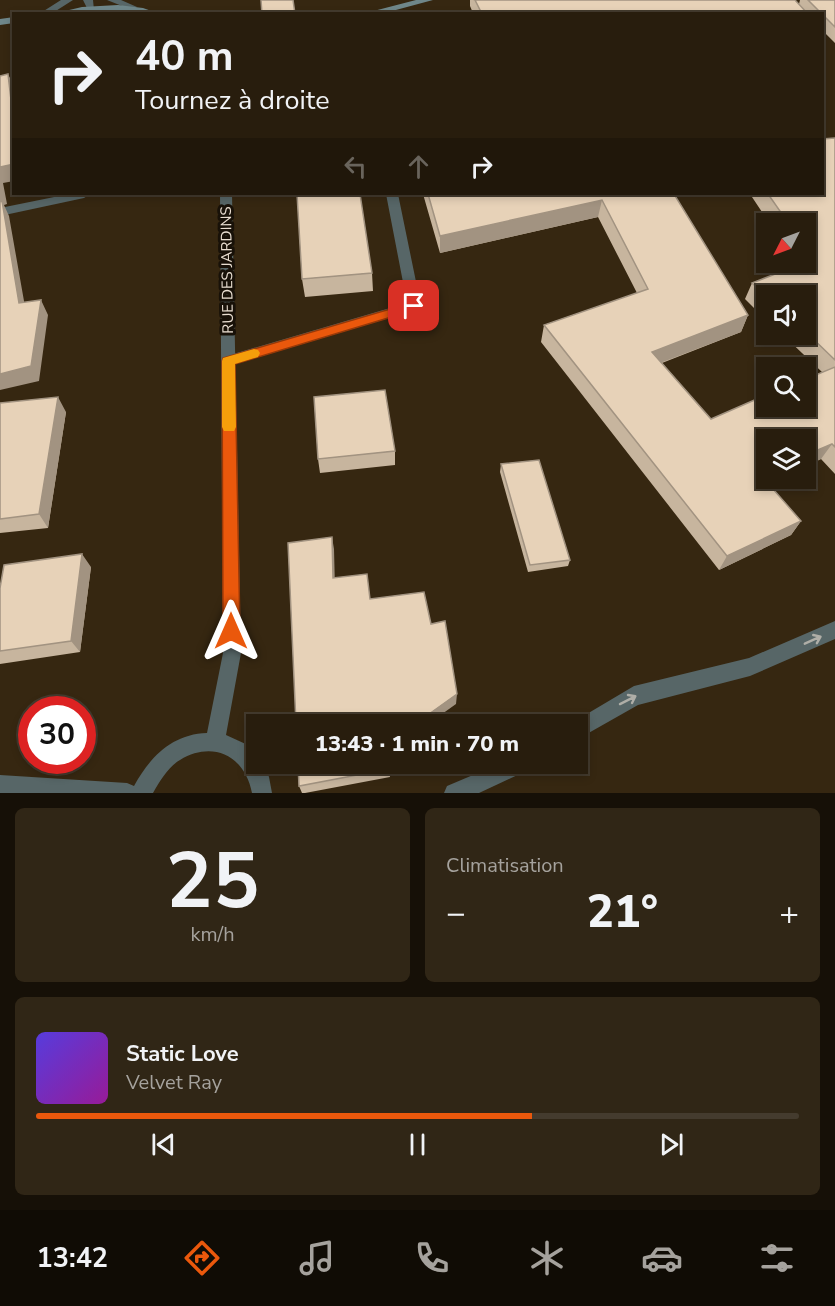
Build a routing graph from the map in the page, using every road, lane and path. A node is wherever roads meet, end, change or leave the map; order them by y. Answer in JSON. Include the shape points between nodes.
{"nodes":[{"id":1,"x":68,"y":0,"type":"edge"},
{"id":2,"x":112,"y":0,"type":"edge"},
{"id":3,"x":428,"y":0,"type":"edge"},
{"id":4,"x":90,"y":4,"type":"edge"},
{"id":5,"x":132,"y":7,"type":"junction"},
{"id":6,"x":47,"y":12,"type":"edge"},
{"id":7,"x":63,"y":12,"type":"edge"},
{"id":8,"x":149,"y":12,"type":"edge"},
{"id":9,"x":375,"y":12,"type":"edge"},
{"id":10,"x":79,"y":195,"type":"edge"},
{"id":11,"x":226,"y":195,"type":"edge"},
{"id":12,"x":392,"y":195,"type":"edge"},
{"id":13,"x":0,"y":212,"type":"edge"},
{"id":14,"x":228,"y":361,"type":"junction"},
{"id":15,"x":835,"y":630,"type":"edge"},
{"id":16,"x":588,"y":723,"type":"edge"},
{"id":17,"x":215,"y":741,"type":"junction"},
{"id":18,"x":502,"y":774,"type":"edge"},
{"id":19,"x":0,"y":785,"type":"edge"},
{"id":20,"x":127,"y":793,"type":"edge"},
{"id":21,"x":142,"y":793,"type":"edge"},
{"id":22,"x":262,"y":793,"type":"edge"},
{"id":23,"x":454,"y":793,"type":"edge"}],
"edges":[{"from":1,"to":6,"type":"street"},
{"from":2,"to":5,"type":"street"},
{"from":3,"to":9,"type":"main road"},
{"from":4,"to":5,"type":"main road"},
{"from":4,"to":7,"type":"main road"},
{"from":5,"to":8,"type":"main road"},
{"from":10,"to":13,"type":"street"},
{"from":11,"to":14,"type":"street","name":"RUE DES JARDINS"},
{"from":12,"to":14,"type":"street","via":[[414,306]]},
{"from":14,"to":17,"type":"street","name":"RUE DES JARDINS","via":[[232,653]]},
{"from":16,"to":15,"type":"street","one_way":true,"via":[[634,696],[750,667]]},
{"from":17,"to":21,"type":"street","via":[[193,743],[172,754],[153,772]]},
{"from":17,"to":22,"type":"street","via":[[236,747],[252,761],[262,782]]},
{"from":18,"to":23,"type":"street"},
{"from":19,"to":20,"type":"street"}]}
